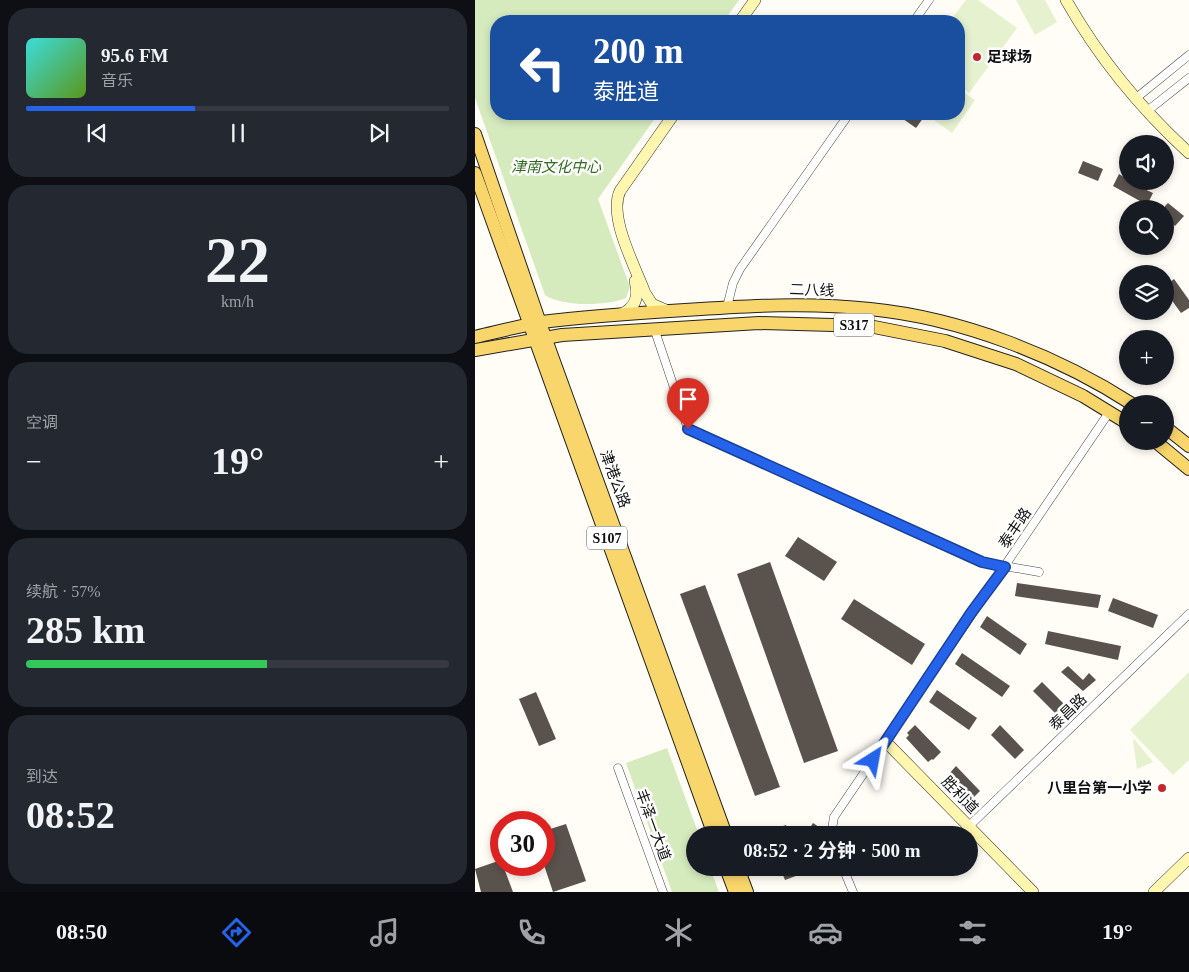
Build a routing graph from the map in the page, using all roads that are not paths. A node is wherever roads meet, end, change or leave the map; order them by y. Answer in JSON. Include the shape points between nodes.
{"nodes":[{"id":1,"x":749,"y":0,"type":"edge"},
{"id":2,"x":755,"y":0,"type":"edge"},
{"id":3,"x":929,"y":0,"type":"edge"},
{"id":4,"x":1066,"y":0,"type":"edge"},
{"id":5,"x":1071,"y":0,"type":"edge"},
{"id":6,"x":738,"y":15,"type":"edge"},
{"id":7,"x":744,"y":15,"type":"edge"},
{"id":8,"x":918,"y":15,"type":"edge"},
{"id":9,"x":1189,"y":55,"type":"edge"},
{"id":10,"x":1189,"y":78,"type":"edge"},
{"id":11,"x":1137,"y":97,"type":"junction"},
{"id":12,"x":1148,"y":110,"type":"junction"},
{"id":13,"x":664,"y":120,"type":"edge"},
{"id":14,"x":670,"y":120,"type":"edge"},
{"id":15,"x":845,"y":120,"type":"edge"},
{"id":16,"x":475,"y":134,"type":"edge"},
{"id":17,"x":1189,"y":147,"type":"edge"},
{"id":18,"x":1189,"y":153,"type":"edge"},
{"id":19,"x":475,"y":172,"type":"edge"},
{"id":20,"x":531,"y":296,"type":"junction"},
{"id":21,"x":727,"y":307,"type":"junction"},
{"id":22,"x":668,"y":311,"type":"junction"},
{"id":23,"x":621,"y":314,"type":"junction"},
{"id":24,"x":539,"y":330,"type":"junction"},
{"id":25,"x":655,"y":331,"type":"junction"},
{"id":26,"x":475,"y":337,"type":"edge"},
{"id":27,"x":475,"y":350,"type":"edge"},
{"id":28,"x":1119,"y":396,"type":"edge"},
{"id":29,"x":1110,"y":411,"type":"junction"},
{"id":30,"x":1119,"y":417,"type":"edge"},
{"id":31,"x":1174,"y":434,"type":"edge"},
{"id":32,"x":1189,"y":446,"type":"edge"},
{"id":33,"x":1166,"y":450,"type":"edge"},
{"id":34,"x":1189,"y":469,"type":"edge"},
{"id":35,"x":1005,"y":567,"type":"junction"},
{"id":36,"x":1039,"y":572,"type":"dead end"},
{"id":37,"x":1189,"y":614,"type":"edge"},
{"id":38,"x":884,"y":744,"type":"junction"},
{"id":39,"x":618,"y":768,"type":"dead end"},
{"id":40,"x":711,"y":826,"type":"edge"},
{"id":41,"x":723,"y":826,"type":"edge"},
{"id":42,"x":832,"y":826,"type":"edge"},
{"id":43,"x":965,"y":826,"type":"edge"},
{"id":44,"x":969,"y":826,"type":"edge"},
{"id":45,"x":978,"y":839,"type":"edge"},
{"id":46,"x":978,"y":840,"type":"edge"},
{"id":47,"x":1189,"y":858,"type":"edge"},
{"id":48,"x":729,"y":876,"type":"edge"},
{"id":49,"x":741,"y":876,"type":"edge"},
{"id":50,"x":846,"y":876,"type":"edge"},
{"id":51,"x":663,"y":892,"type":"edge"},
{"id":52,"x":735,"y":892,"type":"edge"},
{"id":53,"x":747,"y":892,"type":"edge"},
{"id":54,"x":853,"y":892,"type":"edge"},
{"id":55,"x":1026,"y":892,"type":"edge"},
{"id":56,"x":1033,"y":892,"type":"edge"},
{"id":57,"x":1155,"y":892,"type":"edge"}],
"edges":[{"from":1,"to":6,"type":"street"},
{"from":2,"to":7,"type":"street"},
{"from":3,"to":8,"type":"street"},
{"from":4,"to":11,"type":"street","via":[[1101,56]]},
{"from":5,"to":11,"type":"street"},
{"from":9,"to":11,"type":"street"},
{"from":10,"to":12,"type":"street"},
{"from":11,"to":12,"type":"street"},
{"from":12,"to":17,"type":"street"},
{"from":12,"to":18,"type":"street"},
{"from":13,"to":23,"type":"street","via":[[611,198],[613,219],[637,288],[634,305]]},
{"from":14,"to":22,"type":"street","via":[[620,191],[615,208],[645,293],[652,304]]},
{"from":15,"to":21,"type":"street","via":[[740,269]]},
{"from":16,"to":20,"type":"main road","name":"津港公路","number":"S107"},
{"from":19,"to":24,"type":"main road","via":[[500,242]]},
{"from":20,"to":23,"type":"main road","via":[[541,309],[552,315]]},
{"from":20,"to":24,"type":"main road","name":"津港公路","number":"S107"},
{"from":21,"to":22,"type":"main road","name":"二八线","number":"S317"},
{"from":21,"to":28,"type":"main road","name":"二八线","number":"S317","via":[[854,307],[952,325],[1029,351]]},
{"from":22,"to":23,"type":"main road","name":"二八线","number":"S317"},
{"from":23,"to":24,"type":"main road","name":"二八线","number":"S317"},
{"from":24,"to":25,"type":"main road","name":"二八线","number":"S317","via":[[562,336]]},
{"from":24,"to":26,"type":"main road","name":"二八线","number":"S317"},
{"from":24,"to":27,"type":"main road","name":"二八线","number":"S317"},
{"from":24,"to":40,"type":"main road","name":"津港公路","number":"S107"},
{"from":24,"to":41,"type":"main road","name":"津港公路","number":"S107"},
{"from":25,"to":29,"type":"main road","name":"二八线","number":"S317","via":[[759,323],[852,324],[885,328],[945,341],[1016,364]]},
{"from":25,"to":35,"type":"street","via":[[688,429],[982,562]]},
{"from":29,"to":30,"type":"main road","name":"二八线","number":"S317"},
{"from":29,"to":35,"type":"street","name":"泰丰路"},
{"from":31,"to":32,"type":"main road"},
{"from":33,"to":34,"type":"main road"},
{"from":35,"to":36,"type":"street"},
{"from":35,"to":38,"type":"street","name":"泰丰路"},
{"from":37,"to":44,"type":"street","name":"泰昌路"},
{"from":38,"to":42,"type":"street","name":"泰丰路","via":[[834,817]]},
{"from":38,"to":43,"type":"street","name":"胜利道"},
{"from":39,"to":51,"type":"street","name":"丰泽一大道"},
{"from":45,"to":56,"type":"street","name":"胜利道"},
{"from":46,"to":55,"type":"street","name":"胜利道"},
{"from":47,"to":57,"type":"street"},
{"from":48,"to":52,"type":"main road"},
{"from":49,"to":53,"type":"main road"},
{"from":50,"to":54,"type":"street"}]}
